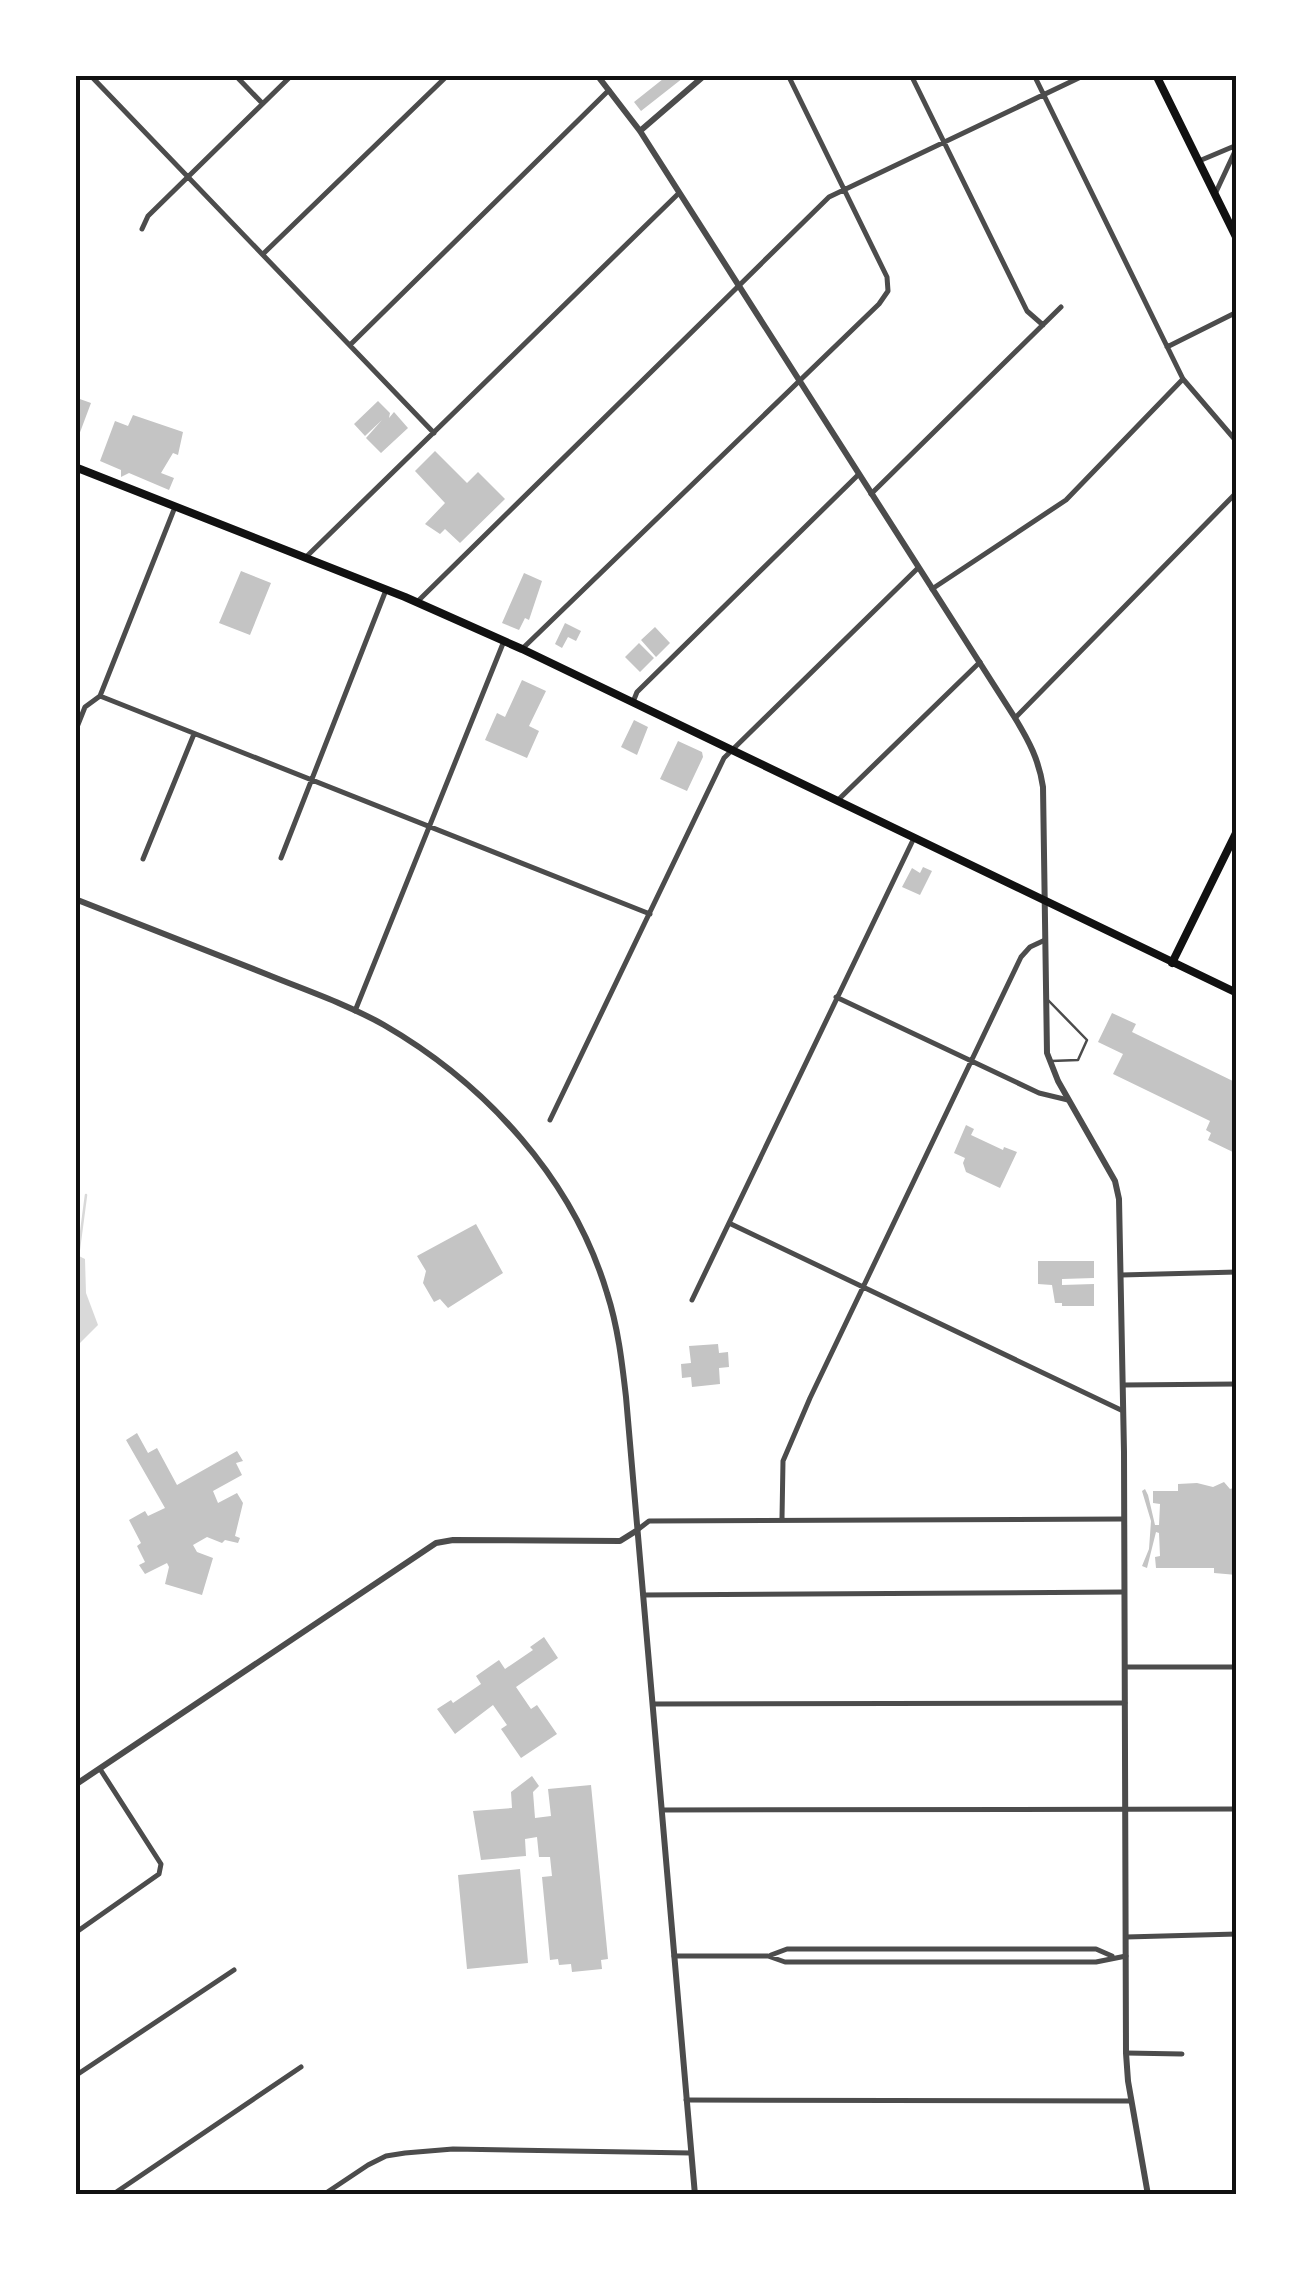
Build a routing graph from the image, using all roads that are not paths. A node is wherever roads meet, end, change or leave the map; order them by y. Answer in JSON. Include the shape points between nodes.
{"nodes":[{"id":1,"x":90,"y":75,"type":"edge"},
{"id":2,"x":236,"y":75,"type":"edge"},
{"id":3,"x":292,"y":75,"type":"edge"},
{"id":4,"x":448,"y":75,"type":"edge"},
{"id":5,"x":597,"y":75,"type":"edge"},
{"id":6,"x":706,"y":75,"type":"edge"},
{"id":7,"x":788,"y":75,"type":"edge"},
{"id":8,"x":911,"y":75,"type":"edge"},
{"id":9,"x":1034,"y":75,"type":"edge"},
{"id":10,"x":1084,"y":75,"type":"edge"},
{"id":11,"x":1156,"y":75,"type":"edge"},
{"id":12,"x":608,"y":90,"type":"junction"},
{"id":13,"x":1043,"y":94,"type":"junction"},
{"id":14,"x":262,"y":103,"type":"junction"},
{"id":15,"x":640,"y":131,"type":"junction"},
{"id":16,"x":944,"y":144,"type":"junction"},
{"id":17,"x":1237,"y":146,"type":"edge"},
{"id":18,"x":1199,"y":161,"type":"junction"},
{"id":19,"x":189,"y":175,"type":"junction"},
{"id":20,"x":679,"y":192,"type":"junction"},
{"id":21,"x":846,"y":192,"type":"junction"},
{"id":22,"x":1216,"y":195,"type":"junction"},
{"id":23,"x":142,"y":229,"type":"dead end"},
{"id":24,"x":1237,"y":239,"type":"edge"},
{"id":25,"x":262,"y":254,"type":"junction"},
{"id":26,"x":739,"y":286,"type":"junction"},
{"id":27,"x":1061,"y":307,"type":"dead end"},
{"id":28,"x":1237,"y":312,"type":"edge"},
{"id":29,"x":1043,"y":325,"type":"junction"},
{"id":30,"x":351,"y":344,"type":"junction"},
{"id":31,"x":1166,"y":347,"type":"junction"},
{"id":32,"x":1183,"y":378,"type":"junction"},
{"id":33,"x":800,"y":380,"type":"junction"},
{"id":34,"x":1237,"y":428,"type":"edge"},
{"id":35,"x":1228,"y":432,"type":"junction"},
{"id":36,"x":434,"y":433,"type":"junction"},
{"id":37,"x":1237,"y":442,"type":"edge"},
{"id":38,"x":75,"y":467,"type":"edge"},
{"id":39,"x":858,"y":475,"type":"junction"},
{"id":40,"x":1237,"y":492,"type":"edge"},
{"id":41,"x":871,"y":494,"type":"junction"},
{"id":42,"x":175,"y":506,"type":"junction"},
{"id":43,"x":305,"y":558,"type":"junction"},
{"id":44,"x":918,"y":568,"type":"junction"},
{"id":45,"x":932,"y":588,"type":"junction"},
{"id":46,"x":386,"y":590,"type":"junction"},
{"id":47,"x":417,"y":602,"type":"junction"},
{"id":48,"x":504,"y":641,"type":"junction"},
{"id":49,"x":522,"y":649,"type":"junction"},
{"id":50,"x":980,"y":662,"type":"junction"},
{"id":51,"x":100,"y":696,"type":"junction"},
{"id":52,"x":633,"y":702,"type":"junction"},
{"id":53,"x":1015,"y":718,"type":"junction"},
{"id":54,"x":75,"y":732,"type":"edge"},
{"id":55,"x":194,"y":734,"type":"junction"},
{"id":56,"x":732,"y":750,"type":"junction"},
{"id":57,"x":312,"y":781,"type":"junction"},
{"id":58,"x":837,"y":801,"type":"junction"},
{"id":59,"x":430,"y":827,"type":"junction"},
{"id":60,"x":1237,"y":830,"type":"edge"},
{"id":61,"x":914,"y":838,"type":"junction"},
{"id":62,"x":142,"y":858,"type":"dead end"},
{"id":63,"x":282,"y":858,"type":"dead end"},
{"id":64,"x":75,"y":898,"type":"edge"},
{"id":65,"x":1044,"y":900,"type":"junction"},
{"id":66,"x":650,"y":914,"type":"junction"},
{"id":67,"x":1045,"y":940,"type":"junction"},
{"id":68,"x":1172,"y":964,"type":"junction"},
{"id":69,"x":1237,"y":993,"type":"edge"},
{"id":70,"x":836,"y":996,"type":"junction"},
{"id":71,"x":1046,"y":999,"type":"junction"},
{"id":72,"x":355,"y":1011,"type":"junction"},
{"id":73,"x":971,"y":1061,"type":"junction"},
{"id":74,"x":1050,"y":1061,"type":"junction"},
{"id":75,"x":1068,"y":1100,"type":"junction"},
{"id":76,"x":550,"y":1120,"type":"dead end"},
{"id":77,"x":731,"y":1224,"type":"junction"},
{"id":78,"x":1237,"y":1272,"type":"edge"},
{"id":79,"x":1118,"y":1274,"type":"junction"},
{"id":80,"x":865,"y":1286,"type":"junction"},
{"id":81,"x":692,"y":1300,"type":"dead end"},
{"id":82,"x":1237,"y":1384,"type":"edge"},
{"id":83,"x":1120,"y":1385,"type":"junction"},
{"id":84,"x":1121,"y":1410,"type":"junction"},
{"id":85,"x":782,"y":1518,"type":"junction"},
{"id":86,"x":1124,"y":1519,"type":"junction"},
{"id":87,"x":636,"y":1531,"type":"junction"},
{"id":88,"x":1124,"y":1592,"type":"junction"},
{"id":89,"x":642,"y":1594,"type":"junction"},
{"id":90,"x":1124,"y":1667,"type":"junction"},
{"id":91,"x":1237,"y":1668,"type":"edge"},
{"id":92,"x":1125,"y":1703,"type":"junction"},
{"id":93,"x":652,"y":1704,"type":"junction"},
{"id":94,"x":100,"y":1768,"type":"junction"},
{"id":95,"x":75,"y":1786,"type":"edge"},
{"id":96,"x":1125,"y":1809,"type":"junction"},
{"id":97,"x":660,"y":1810,"type":"junction"},
{"id":98,"x":1237,"y":1810,"type":"edge"},
{"id":99,"x":75,"y":1932,"type":"edge"},
{"id":100,"x":1237,"y":1934,"type":"edge"},
{"id":101,"x":1126,"y":1937,"type":"junction"},
{"id":102,"x":674,"y":1956,"type":"junction"},
{"id":103,"x":768,"y":1956,"type":"junction"},
{"id":104,"x":1114,"y":1956,"type":"junction"},
{"id":105,"x":1126,"y":1956,"type":"junction"},
{"id":106,"x":234,"y":1970,"type":"dead end"},
{"id":107,"x":1126,"y":2052,"type":"junction"},
{"id":108,"x":1182,"y":2054,"type":"dead end"},
{"id":109,"x":301,"y":2067,"type":"dead end"},
{"id":110,"x":75,"y":2076,"type":"edge"},
{"id":111,"x":686,"y":2100,"type":"junction"},
{"id":112,"x":1131,"y":2101,"type":"junction"},
{"id":113,"x":691,"y":2153,"type":"junction"},
{"id":114,"x":112,"y":2195,"type":"edge"},
{"id":115,"x":324,"y":2195,"type":"edge"},
{"id":116,"x":695,"y":2195,"type":"edge"},
{"id":117,"x":1148,"y":2195,"type":"edge"}],
"edges":[{"from":1,"to":19,"type":"street"},
{"from":2,"to":14,"type":"street"},
{"from":3,"to":14,"type":"street"},
{"from":4,"to":25,"type":"street"},
{"from":5,"to":12,"type":"street"},
{"from":6,"to":15,"type":"street"},
{"from":7,"to":21,"type":"street"},
{"from":8,"to":16,"type":"street"},
{"from":9,"to":13,"type":"street"},
{"from":10,"to":13,"type":"street"},
{"from":11,"to":18,"type":"main road"},
{"from":12,"to":15,"type":"street"},
{"from":12,"to":30,"type":"street"},
{"from":13,"to":16,"type":"street"},
{"from":13,"to":31,"type":"street"},
{"from":14,"to":19,"type":"street"},
{"from":15,"to":20,"type":"street"},
{"from":16,"to":21,"type":"street"},
{"from":16,"to":29,"type":"street","via":[[1027,310]]},
{"from":17,"to":18,"type":"street"},
{"from":17,"to":22,"type":"street"},
{"from":18,"to":22,"type":"main road"},
{"from":19,"to":23,"type":"street"},
{"from":19,"to":25,"type":"street"},
{"from":20,"to":26,"type":"street"},
{"from":20,"to":36,"type":"street"},
{"from":21,"to":26,"type":"street","via":[[829,197]]},
{"from":21,"to":33,"type":"street","via":[[888,288]]},
{"from":22,"to":24,"type":"main road"},
{"from":25,"to":30,"type":"street"},
{"from":26,"to":33,"type":"street"},
{"from":26,"to":47,"type":"street"},
{"from":27,"to":29,"type":"street"},
{"from":28,"to":31,"type":"street"},
{"from":29,"to":41,"type":"street"},
{"from":30,"to":36,"type":"street"},
{"from":31,"to":32,"type":"street"},
{"from":32,"to":35,"type":"street"},
{"from":32,"to":45,"type":"street","via":[[1066,500]]},
{"from":33,"to":39,"type":"street"},
{"from":33,"to":49,"type":"street"},
{"from":34,"to":35,"type":"street"},
{"from":35,"to":37,"type":"street"},
{"from":36,"to":43,"type":"street"},
{"from":38,"to":42,"type":"main road"},
{"from":39,"to":41,"type":"street"},
{"from":39,"to":52,"type":"street"},
{"from":40,"to":53,"type":"street"},
{"from":41,"to":44,"type":"street"},
{"from":42,"to":43,"type":"main road"},
{"from":42,"to":51,"type":"street"},
{"from":43,"to":46,"type":"main road"},
{"from":44,"to":45,"type":"street"},
{"from":44,"to":56,"type":"street"},
{"from":45,"to":50,"type":"street"},
{"from":46,"to":47,"type":"main road"},
{"from":46,"to":57,"type":"street"},
{"from":47,"to":48,"type":"main road"},
{"from":48,"to":49,"type":"main road"},
{"from":48,"to":59,"type":"street"},
{"from":49,"to":52,"type":"main road"},
{"from":50,"to":53,"type":"street"},
{"from":50,"to":58,"type":"street"},
{"from":51,"to":54,"type":"street","via":[[84,707]]},
{"from":51,"to":55,"type":"street"},
{"from":52,"to":56,"type":"main road"},
{"from":53,"to":65,"type":"street","via":[[1034,749],[1043,787]]},
{"from":55,"to":57,"type":"street"},
{"from":55,"to":62,"type":"street"},
{"from":56,"to":58,"type":"main road"},
{"from":56,"to":66,"type":"street"},
{"from":57,"to":59,"type":"street"},
{"from":57,"to":63,"type":"street"},
{"from":58,"to":61,"type":"main road"},
{"from":59,"to":66,"type":"street"},
{"from":59,"to":72,"type":"street"},
{"from":60,"to":68,"type":"main road"},
{"from":61,"to":65,"type":"main road"},
{"from":61,"to":70,"type":"street"},
{"from":64,"to":72,"type":"street"},
{"from":65,"to":67,"type":"street"},
{"from":65,"to":68,"type":"main road"},
{"from":66,"to":76,"type":"street"},
{"from":67,"to":71,"type":"street"},
{"from":67,"to":73,"type":"street","via":[[1022,957]]},
{"from":68,"to":69,"type":"main road"},
{"from":70,"to":73,"type":"street"},
{"from":70,"to":77,"type":"street"},
{"from":71,"to":74,"type":"street"},
{"from":71,"to":74,"type":"lane","via":[[1088,1040],[1078,1060]]},
{"from":72,"to":87,"type":"street","via":[[434,1058],[475,1092],[550,1174],[575,1214],[602,1276],[619,1340]]},
{"from":73,"to":75,"type":"street"},
{"from":73,"to":80,"type":"street"},
{"from":74,"to":75,"type":"street"},
{"from":75,"to":79,"type":"street","via":[[1115,1181]]},
{"from":77,"to":80,"type":"street"},
{"from":77,"to":81,"type":"street"},
{"from":78,"to":79,"type":"street"},
{"from":79,"to":83,"type":"street"},
{"from":80,"to":84,"type":"street"},
{"from":80,"to":85,"type":"street","via":[[788,1450]]},
{"from":82,"to":83,"type":"street"},
{"from":83,"to":84,"type":"street"},
{"from":84,"to":86,"type":"street"},
{"from":85,"to":86,"type":"street"},
{"from":85,"to":87,"type":"street","via":[[650,1521]]},
{"from":86,"to":88,"type":"street"},
{"from":87,"to":89,"type":"street"},
{"from":87,"to":94,"type":"street","via":[[620,1541],[436,1543]]},
{"from":88,"to":89,"type":"street"},
{"from":88,"to":90,"type":"street"},
{"from":89,"to":93,"type":"street"},
{"from":90,"to":91,"type":"street"},
{"from":90,"to":92,"type":"street"},
{"from":92,"to":93,"type":"street"},
{"from":92,"to":96,"type":"street"},
{"from":93,"to":97,"type":"street"},
{"from":94,"to":95,"type":"street"},
{"from":94,"to":99,"type":"street","via":[[161,1864],[159,1874]]},
{"from":96,"to":97,"type":"street"},
{"from":96,"to":98,"type":"street"},
{"from":96,"to":101,"type":"street"},
{"from":97,"to":102,"type":"street"},
{"from":100,"to":101,"type":"street"},
{"from":101,"to":105,"type":"street"},
{"from":102,"to":103,"type":"street"},
{"from":102,"to":111,"type":"street"},
{"from":103,"to":104,"type":"street","via":[[785,1962],[1096,1962]]},
{"from":103,"to":104,"type":"street","via":[[787,1949],[1096,1949]]},
{"from":104,"to":105,"type":"street"},
{"from":105,"to":107,"type":"street"},
{"from":106,"to":110,"type":"street"},
{"from":107,"to":108,"type":"street"},
{"from":107,"to":112,"type":"street"},
{"from":109,"to":114,"type":"street"},
{"from":111,"to":112,"type":"street"},
{"from":111,"to":113,"type":"street"},
{"from":112,"to":117,"type":"street"},
{"from":113,"to":115,"type":"street","via":[[405,2153],[368,2165]]},
{"from":113,"to":116,"type":"street"}]}
